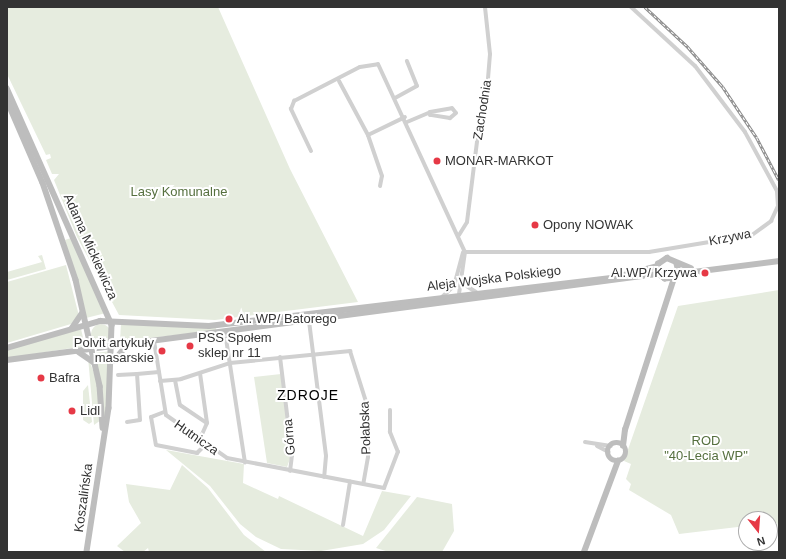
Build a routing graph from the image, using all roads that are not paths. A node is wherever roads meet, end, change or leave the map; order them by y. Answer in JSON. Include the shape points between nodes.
{"nodes":[{"id":1,"x":486,"y":7,"type":"edge"},
{"id":2,"x":631,"y":7,"type":"edge"},
{"id":3,"x":407,"y":61,"type":"dead end"},
{"id":4,"x":339,"y":81,"type":"junction"},
{"id":5,"x":7,"y":88,"type":"edge"},
{"id":6,"x":395,"y":98,"type":"junction"},
{"id":7,"x":7,"y":100,"type":"edge"},
{"id":8,"x":430,"y":112,"type":"junction"},
{"id":9,"x":405,"y":118,"type":"junction"},
{"id":10,"x":407,"y":122,"type":"junction"},
{"id":11,"x":368,"y":136,"type":"junction"},
{"id":12,"x":311,"y":151,"type":"dead end"},
{"id":13,"x":46,"y":182,"type":"junction"},
{"id":14,"x":380,"y":186,"type":"dead end"},
{"id":15,"x":459,"y":235,"type":"junction"},
{"id":16,"x":464,"y":252,"type":"junction"},
{"id":17,"x":779,"y":260,"type":"edge"},
{"id":18,"x":678,"y":264,"type":"junction"},
{"id":19,"x":658,"y":266,"type":"junction"},
{"id":20,"x":700,"y":269,"type":"junction"},
{"id":21,"x":658,"y":274,"type":"junction"},
{"id":22,"x":676,"y":276,"type":"junction"},
{"id":23,"x":665,"y":280,"type":"junction"},
{"id":24,"x":462,"y":283,"type":"junction"},
{"id":25,"x":454,"y":286,"type":"junction"},
{"id":26,"x":511,"y":288,"type":"junction"},
{"id":27,"x":476,"y":292,"type":"junction"},
{"id":28,"x":458,"y":294,"type":"junction"},
{"id":29,"x":511,"y":295,"type":"junction"},
{"id":30,"x":441,"y":297,"type":"junction"},
{"id":31,"x":667,"y":299,"type":"junction"},
{"id":32,"x":460,"y":301,"type":"junction"},
{"id":33,"x":82,"y":309,"type":"junction"},
{"id":34,"x":332,"y":311,"type":"junction"},
{"id":35,"x":332,"y":318,"type":"junction"},
{"id":36,"x":309,"y":321,"type":"junction"},
{"id":37,"x":112,"y":322,"type":"junction"},
{"id":38,"x":86,"y":325,"type":"junction"},
{"id":39,"x":69,"y":330,"type":"junction"},
{"id":40,"x":225,"y":332,"type":"junction"},
{"id":41,"x":154,"y":341,"type":"junction"},
{"id":42,"x":129,"y":344,"type":"junction"},
{"id":43,"x":113,"y":346,"type":"junction"},
{"id":44,"x":7,"y":348,"type":"edge"},
{"id":45,"x":92,"y":349,"type":"junction"},
{"id":46,"x":73,"y":351,"type":"junction"},
{"id":47,"x":313,"y":353,"type":"junction"},
{"id":48,"x":280,"y":357,"type":"junction"},
{"id":49,"x":7,"y":360,"type":"edge"},
{"id":50,"x":95,"y":363,"type":"junction"},
{"id":51,"x":230,"y":363,"type":"junction"},
{"id":52,"x":112,"y":367,"type":"junction"},
{"id":53,"x":159,"y":372,"type":"junction"},
{"id":54,"x":200,"y":373,"type":"junction"},
{"id":55,"x":137,"y":374,"type":"junction"},
{"id":56,"x":118,"y":375,"type":"dead end"},
{"id":57,"x":175,"y":380,"type":"junction"},
{"id":58,"x":160,"y":381,"type":"junction"},
{"id":59,"x":390,"y":410,"type":"dead end"},
{"id":60,"x":164,"y":412,"type":"junction"},
{"id":61,"x":127,"y":422,"type":"dead end"},
{"id":62,"x":207,"y":423,"type":"junction"},
{"id":63,"x":625,"y":430,"type":"junction"},
{"id":64,"x":199,"y":441,"type":"junction"},
{"id":65,"x":585,"y":442,"type":"dead end"},
{"id":66,"x":205,"y":445,"type":"junction"},
{"id":67,"x":623,"y":446,"type":"junction"},
{"id":68,"x":103,"y":447,"type":"junction"},
{"id":69,"x":612,"y":447,"type":"junction"},
{"id":70,"x":615,"y":460,"type":"junction"},
{"id":71,"x":245,"y":462,"type":"junction"},
{"id":72,"x":290,"y":470,"type":"junction"},
{"id":73,"x":324,"y":477,"type":"junction"},
{"id":74,"x":350,"y":482,"type":"junction"},
{"id":75,"x":363,"y":484,"type":"junction"},
{"id":76,"x":343,"y":525,"type":"dead end"},
{"id":77,"x":87,"y":552,"type":"edge"},
{"id":78,"x":584,"y":552,"type":"edge"}],
"edges":[{"from":1,"to":15,"type":"street","name":"Zachodnia","via":[[490,54],[485,115],[478,134],[467,222]]},
{"from":2,"to":16,"type":"street","name":"Krzywa","via":[[686,57],[734,115],[776,187],[778,200],[774,216],[752,235],[648,252]]},
{"from":3,"to":6,"type":"street","via":[[417,86]]},
{"from":4,"to":6,"type":"street","via":[[370,63],[378,64]]},
{"from":4,"to":11,"type":"street"},
{"from":4,"to":12,"type":"street","via":[[291,105]]},
{"from":5,"to":13,"type":"main road","name":"Adama Mickiewicza"},
{"from":6,"to":9,"type":"street"},
{"from":7,"to":13,"type":"main road","name":"Adama Mickiewicza"},
{"from":8,"to":8,"type":"street","via":[[452,108],[456,113],[452,118],[430,115]]},
{"from":8,"to":10,"type":"street"},
{"from":9,"to":10,"type":"street"},
{"from":9,"to":11,"type":"street"},
{"from":10,"to":15,"type":"street"},
{"from":11,"to":14,"type":"street","via":[[382,176]]},
{"from":13,"to":33,"type":"main road","name":"Adama Mickiewicza"},
{"from":13,"to":37,"type":"main road","name":"Adama Mickiewicza"},
{"from":15,"to":16,"type":"street"},
{"from":16,"to":24,"type":"street"},
{"from":16,"to":25,"type":"street"},
{"from":17,"to":20,"type":"main road"},
{"from":18,"to":19,"type":"main road","via":[[667,258]]},
{"from":18,"to":20,"type":"main road"},
{"from":18,"to":22,"type":"main road"},
{"from":19,"to":21,"type":"main road"},
{"from":19,"to":26,"type":"main road","name":"Aleja Wojska Polskiego","via":[[617,276]]},
{"from":20,"to":22,"type":"main road"},
{"from":21,"to":23,"type":"main road"},
{"from":21,"to":29,"type":"main road","name":"Aleja Wojska Polskiego"},
{"from":22,"to":23,"type":"main road"},
{"from":22,"to":31,"type":"main road"},
{"from":23,"to":31,"type":"main road"},
{"from":24,"to":27,"type":"street","via":[[466,289]]},
{"from":24,"to":28,"type":"street"},
{"from":25,"to":28,"type":"street"},
{"from":25,"to":30,"type":"street"},
{"from":26,"to":27,"type":"main road","name":"Aleja Wojska Polskiego"},
{"from":26,"to":29,"type":"main road"},
{"from":27,"to":28,"type":"main road","name":"Aleja Wojska Polskiego"},
{"from":28,"to":30,"type":"main road","name":"Aleja Wojska Polskiego"},
{"from":28,"to":32,"type":"street"},
{"from":29,"to":32,"type":"main road","name":"Aleja Wojska Polskiego"},
{"from":30,"to":34,"type":"main road","name":"Aleja Wojska Polskiego"},
{"from":31,"to":63,"type":"main road"},
{"from":32,"to":35,"type":"main road","name":"Aleja Wojska Polskiego"},
{"from":33,"to":38,"type":"main road","name":"Adama Mickiewicza"},
{"from":33,"to":39,"type":"main road","via":[[80,320]]},
{"from":34,"to":35,"type":"main road"},
{"from":34,"to":37,"type":"main road","name":"Aleja Wojska Polskiego","via":[[203,327]]},
{"from":35,"to":36,"type":"main road","name":"Aleja Wojska Polskiego"},
{"from":36,"to":40,"type":"main road","name":"Aleja Wojska Polskiego"},
{"from":36,"to":47,"type":"street"},
{"from":37,"to":38,"type":"main road","name":"Aleja Wojska Polskiego"},
{"from":37,"to":43,"type":"main road","name":"Koszalińska"},
{"from":38,"to":39,"type":"main road"},
{"from":38,"to":45,"type":"main road","name":"Adama Mickiewicza"},
{"from":39,"to":44,"type":"main road"},
{"from":40,"to":41,"type":"main road","name":"Aleja Wojska Polskiego"},
{"from":40,"to":51,"type":"street"},
{"from":41,"to":42,"type":"main road","name":"Aleja Wojska Polskiego"},
{"from":41,"to":53,"type":"street","name":"Hutnicza"},
{"from":42,"to":43,"type":"main road","name":"Aleja Wojska Polskiego"},
{"from":42,"to":52,"type":"main road","via":[[117,353]]},
{"from":43,"to":45,"type":"main road","name":"Aleja Wojska Polskiego"},
{"from":43,"to":52,"type":"main road","name":"Koszalińska"},
{"from":45,"to":46,"type":"main road"},
{"from":45,"to":50,"type":"main road","name":"Koszalińska"},
{"from":46,"to":49,"type":"main road"},
{"from":46,"to":50,"type":"main road","via":[[84,353]]},
{"from":47,"to":48,"type":"street"},
{"from":47,"to":73,"type":"street","via":[[326,456]]},
{"from":47,"to":75,"type":"street","name":"Połabska","via":[[350,351],[367,405],[368,457]]},
{"from":48,"to":51,"type":"street"},
{"from":48,"to":72,"type":"street","name":"Górna","via":[[292,455]]},
{"from":50,"to":68,"type":"main road","name":"Koszalińska","via":[[103,410]]},
{"from":51,"to":54,"type":"street"},
{"from":51,"to":71,"type":"street"},
{"from":52,"to":68,"type":"main road","name":"Koszalińska"},
{"from":53,"to":55,"type":"street"},
{"from":53,"to":58,"type":"street","name":"Hutnicza"},
{"from":54,"to":57,"type":"street"},
{"from":54,"to":62,"type":"street"},
{"from":55,"to":56,"type":"street"},
{"from":55,"to":61,"type":"street","via":[[140,420]]},
{"from":57,"to":58,"type":"street"},
{"from":57,"to":62,"type":"street","via":[[180,405]]},
{"from":58,"to":60,"type":"street","name":"Hutnicza"},
{"from":59,"to":75,"type":"street","name":"Hutnicza","via":[[390,432],[398,452],[384,488]]},
{"from":60,"to":64,"type":"street","name":"Hutnicza"},
{"from":60,"to":66,"type":"street","via":[[151,417],[156,445],[197,454]]},
{"from":62,"to":64,"type":"street"},
{"from":63,"to":67,"type":"main road"},
{"from":63,"to":69,"type":"main road"},
{"from":64,"to":66,"type":"street","name":"Hutnicza"},
{"from":65,"to":69,"type":"street"},
{"from":66,"to":71,"type":"street","name":"Hutnicza","via":[[222,456]]},
{"from":67,"to":69,"type":"main road"},
{"from":67,"to":70,"type":"main road","via":[[625,456]]},
{"from":68,"to":77,"type":"main road","name":"Koszalińska"},
{"from":69,"to":70,"type":"main road"},
{"from":70,"to":78,"type":"main road"},
{"from":71,"to":72,"type":"street","name":"Hutnicza"},
{"from":72,"to":73,"type":"street","name":"Hutnicza"},
{"from":73,"to":74,"type":"street","name":"Hutnicza"},
{"from":74,"to":75,"type":"street","name":"Hutnicza"},
{"from":74,"to":76,"type":"street"}]}
